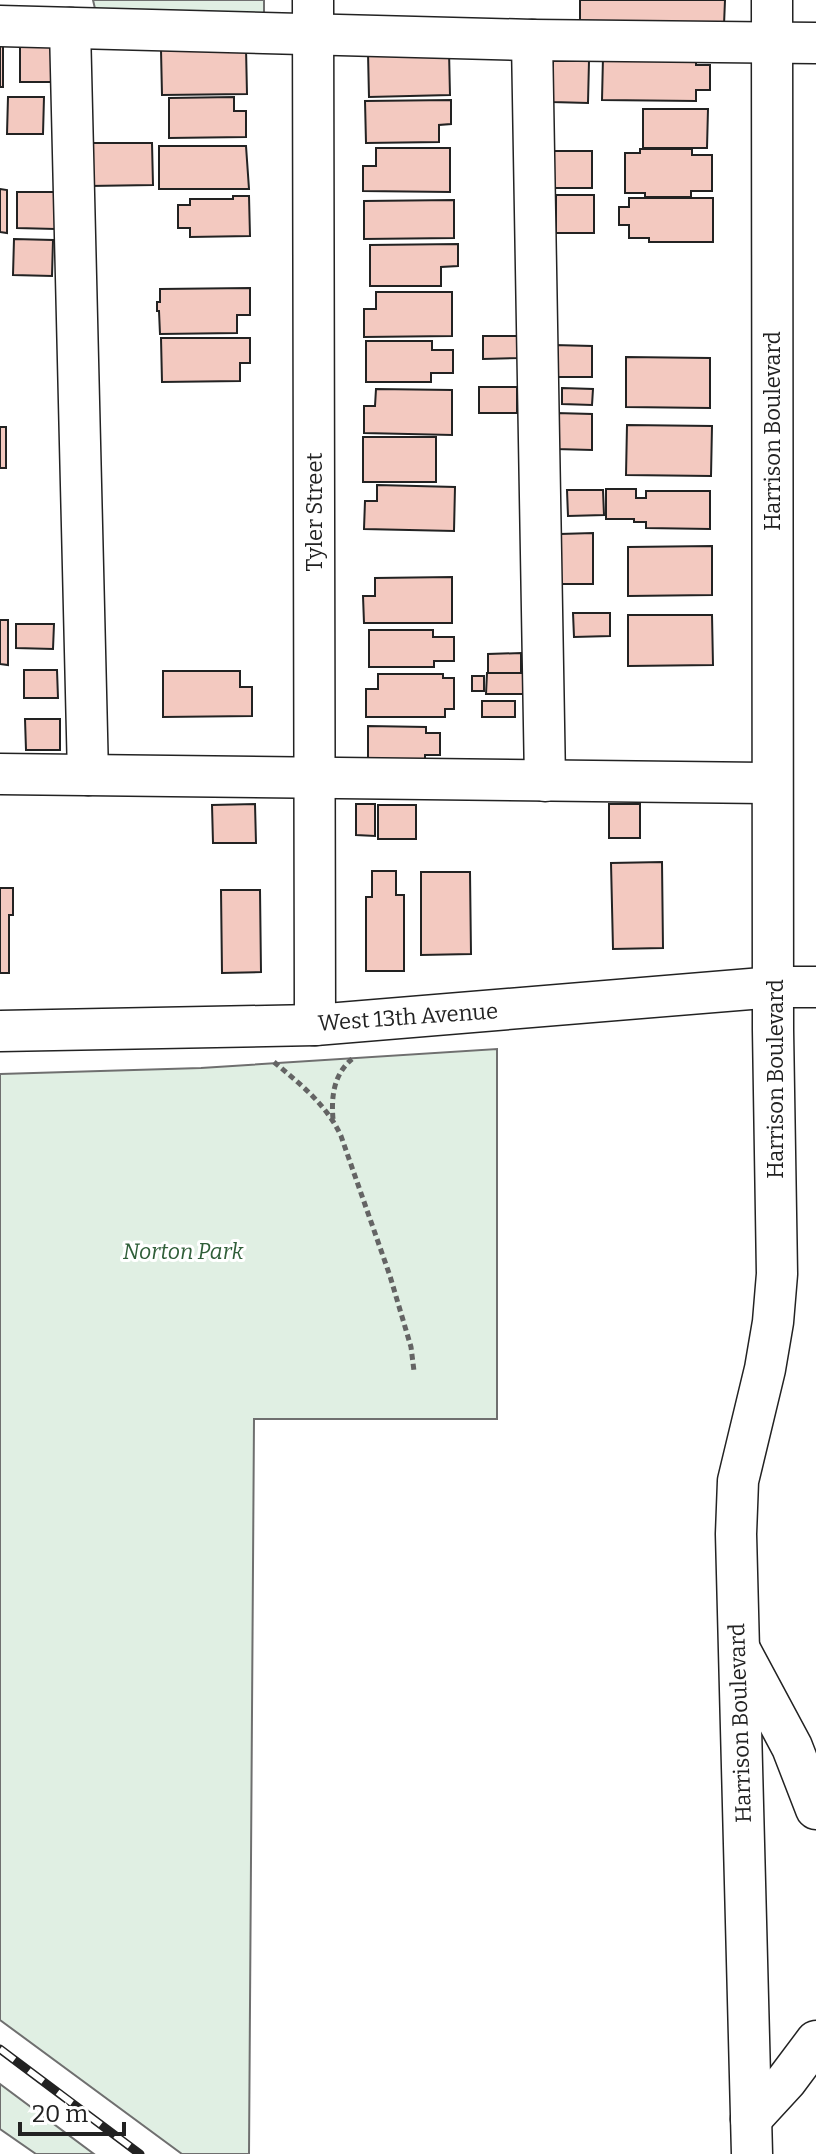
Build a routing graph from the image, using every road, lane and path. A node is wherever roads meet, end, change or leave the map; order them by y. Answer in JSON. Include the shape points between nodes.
{"nodes":[{"id":1,"x":772,"y":0,"type":"edge"},
{"id":2,"x":313,"y":17,"type":"edge"},
{"id":3,"x":80,"y":19,"type":"edge"},
{"id":4,"x":0,"y":26,"type":"edge"},
{"id":5,"x":532,"y":40,"type":"junction"},
{"id":6,"x":772,"y":43,"type":"junction"},
{"id":7,"x":816,"y":43,"type":"edge"},
{"id":8,"x":0,"y":774,"type":"edge"},
{"id":9,"x":88,"y":775,"type":"junction"},
{"id":10,"x":314,"y":778,"type":"junction"},
{"id":11,"x":545,"y":781,"type":"junction"},
{"id":12,"x":772,"y":783,"type":"junction"},
{"id":13,"x":774,"y":987,"type":"junction"},
{"id":14,"x":816,"y":987,"type":"edge"},
{"id":15,"x":315,"y":1025,"type":"junction"},
{"id":16,"x":0,"y":1031,"type":"edge"},
{"id":17,"x":354,"y":1058,"type":"dead end"},
{"id":18,"x":274,"y":1062,"type":"dead end"},
{"id":19,"x":333,"y":1120,"type":"junction"},
{"id":20,"x":414,"y":1371,"type":"dead end"},
{"id":21,"x":738,"y":1646,"type":"junction"},
{"id":22,"x":816,"y":1809,"type":"edge"},
{"id":23,"x":816,"y":2041,"type":"edge"},
{"id":24,"x":752,"y":2136,"type":"edge"}],
"edges":[{"from":1,"to":6,"type":"street","name":"Harrison Boulevard"},
{"from":2,"to":3,"type":"street"},
{"from":2,"to":5,"type":"street"},
{"from":2,"to":10,"type":"street","name":"Tyler Street"},
{"from":3,"to":4,"type":"street"},
{"from":3,"to":9,"type":"street"},
{"from":5,"to":6,"type":"street"},
{"from":5,"to":11,"type":"street"},
{"from":6,"to":7,"type":"street"},
{"from":6,"to":12,"type":"street","name":"Harrison Boulevard"},
{"from":8,"to":9,"type":"street"},
{"from":9,"to":10,"type":"street"},
{"from":10,"to":11,"type":"street"},
{"from":10,"to":15,"type":"street","name":"Tyler Street"},
{"from":11,"to":12,"type":"street"},
{"from":12,"to":13,"type":"street","name":"Harrison Boulevard"},
{"from":13,"to":14,"type":"street","name":"West 13th Avenue"},
{"from":13,"to":15,"type":"street","name":"West 13th Avenue"},
{"from":13,"to":21,"type":"street","name":"Harrison Boulevard","via":[[777,1274],[765,1369],[738,1481]]},
{"from":15,"to":16,"type":"street","name":"West 13th Avenue"},
{"from":17,"to":19,"type":"path","via":[[336,1080]]},
{"from":18,"to":19,"type":"path"},
{"from":19,"to":20,"type":"path","via":[[390,1276]]},
{"from":21,"to":22,"type":"street","via":[[792,1747]]},
{"from":21,"to":24,"type":"street","name":"Harrison Boulevard"},
{"from":23,"to":24,"type":"street"}]}
